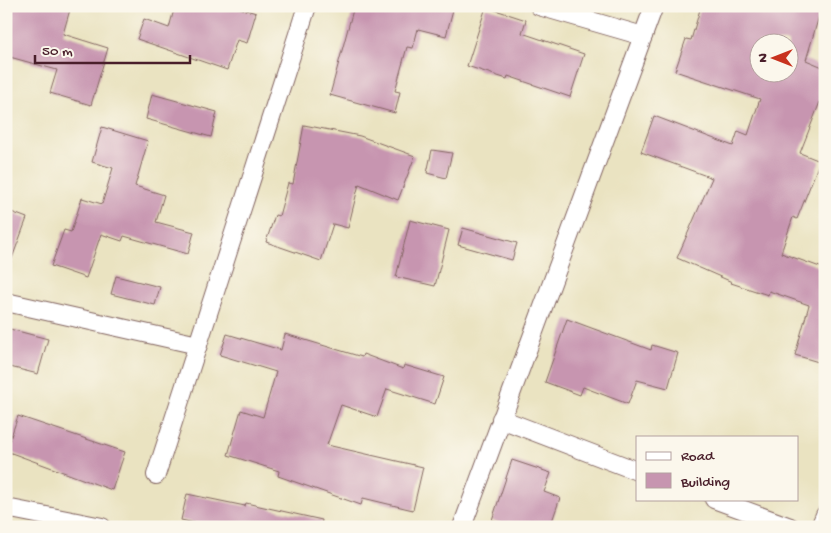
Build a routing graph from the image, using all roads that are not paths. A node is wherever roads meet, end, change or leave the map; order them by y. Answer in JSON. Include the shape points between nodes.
{"nodes":[{"id":1,"x":307,"y":6,"type":"edge"},
{"id":2,"x":539,"y":6,"type":"edge"},
{"id":3,"x":654,"y":6,"type":"edge"},
{"id":4,"x":643,"y":36,"type":"junction"},
{"id":5,"x":6,"y":302,"type":"edge"},
{"id":6,"x":198,"y":345,"type":"junction"},
{"id":7,"x":502,"y":419,"type":"junction"},
{"id":8,"x":636,"y":471,"type":"edge"},
{"id":9,"x":156,"y":474,"type":"dead end"},
{"id":10,"x":717,"y":500,"type":"edge"},
{"id":11,"x":6,"y":508,"type":"edge"},
{"id":12,"x":825,"y":515,"type":"edge"},
{"id":13,"x":102,"y":527,"type":"edge"},
{"id":14,"x":462,"y":527,"type":"edge"},
{"id":15,"x":790,"y":527,"type":"edge"},
{"id":16,"x":820,"y":527,"type":"edge"}],
"edges":[{"from":1,"to":6,"type":"street"},
{"from":2,"to":4,"type":"street"},
{"from":3,"to":4,"type":"street"},
{"from":4,"to":7,"type":"street"},
{"from":5,"to":6,"type":"street"},
{"from":6,"to":9,"type":"street"},
{"from":7,"to":8,"type":"street"},
{"from":7,"to":14,"type":"street"},
{"from":10,"to":15,"type":"street"},
{"from":11,"to":13,"type":"street"},
{"from":12,"to":16,"type":"street"}]}
